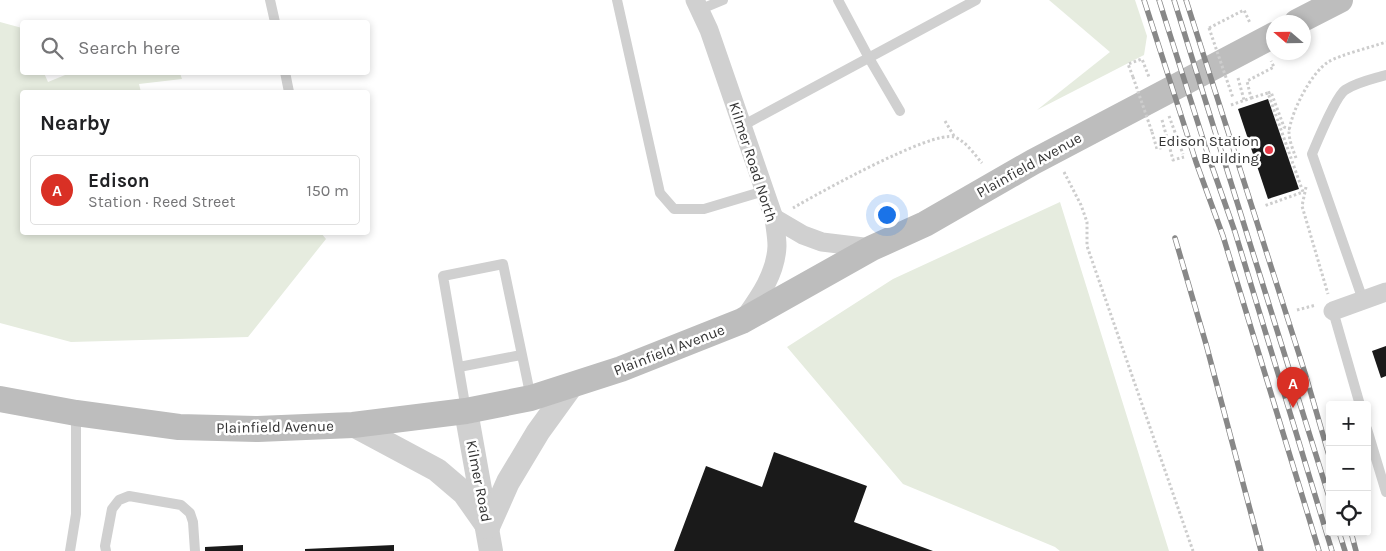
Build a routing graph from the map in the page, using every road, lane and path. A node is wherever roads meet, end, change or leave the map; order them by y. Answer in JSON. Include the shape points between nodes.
{"nodes":[{"id":1,"x":270,"y":0,"type":"edge"},
{"id":2,"x":617,"y":0,"type":"edge"},
{"id":3,"x":723,"y":0,"type":"edge"},
{"id":4,"x":838,"y":0,"type":"edge"},
{"id":5,"x":976,"y":0,"type":"edge"},
{"id":6,"x":1340,"y":0,"type":"edge"},
{"id":7,"x":697,"y":5,"type":"edge"},
{"id":8,"x":1311,"y":15,"type":"edge"},
{"id":9,"x":275,"y":20,"type":"edge"},
{"id":10,"x":1250,"y":23,"type":"dead end"},
{"id":11,"x":1266,"y":40,"type":"edge"},
{"id":12,"x":869,"y":58,"type":"junction"},
{"id":13,"x":1274,"y":66,"type":"dead end"},
{"id":14,"x":286,"y":75,"type":"edge"},
{"id":15,"x":1386,"y":75,"type":"edge"},
{"id":16,"x":1149,"y":77,"type":"dead end"},
{"id":17,"x":1238,"y":78,"type":"dead end"},
{"id":18,"x":289,"y":90,"type":"edge"},
{"id":19,"x":1268,"y":93,"type":"junction"},
{"id":20,"x":1251,"y":98,"type":"junction"},
{"id":21,"x":1244,"y":100,"type":"junction"},
{"id":22,"x":1152,"y":110,"type":"junction"},
{"id":23,"x":900,"y":111,"type":"dead end"},
{"id":24,"x":1168,"y":113,"type":"dead end"},
{"id":25,"x":945,"y":121,"type":"dead end"},
{"id":26,"x":742,"y":126,"type":"junction"},
{"id":27,"x":1290,"y":129,"type":"dead end"},
{"id":28,"x":954,"y":137,"type":"junction"},
{"id":29,"x":1291,"y":142,"type":"dead end"},
{"id":30,"x":1285,"y":144,"type":"junction"},
{"id":31,"x":1169,"y":145,"type":"junction"},
{"id":32,"x":982,"y":164,"type":"dead end"},
{"id":33,"x":1062,"y":170,"type":"dead end"},
{"id":34,"x":764,"y":191,"type":"junction"},
{"id":35,"x":1264,"y":206,"type":"dead end"},
{"id":36,"x":780,"y":215,"type":"junction"},
{"id":37,"x":872,"y":248,"type":"junction"},
{"id":38,"x":1386,"y":292,"type":"edge"},
{"id":39,"x":1363,"y":300,"type":"junction"},
{"id":40,"x":1308,"y":307,"type":"dead end"},
{"id":41,"x":1297,"y":310,"type":"dead end"},
{"id":42,"x":1333,"y":311,"type":"joint"},
{"id":43,"x":742,"y":321,"type":"junction"},
{"id":44,"x":521,"y":355,"type":"junction"},
{"id":45,"x":459,"y":367,"type":"junction"},
{"id":46,"x":572,"y":385,"type":"junction"},
{"id":47,"x":531,"y":398,"type":"junction"},
{"id":48,"x":0,"y":399,"type":"edge"},
{"id":49,"x":1359,"y":401,"type":"edge"},
{"id":50,"x":466,"y":411,"type":"junction"},
{"id":51,"x":76,"y":413,"type":"junction"},
{"id":52,"x":353,"y":425,"type":"junction"},
{"id":53,"x":1371,"y":441,"type":"edge"},
{"id":54,"x":1386,"y":492,"type":"edge"},
{"id":55,"x":488,"y":526,"type":"junction"},
{"id":56,"x":70,"y":551,"type":"edge"},
{"id":57,"x":106,"y":551,"type":"edge"},
{"id":58,"x":195,"y":551,"type":"edge"},
{"id":59,"x":492,"y":551,"type":"edge"},
{"id":60,"x":1192,"y":551,"type":"edge"}],
"edges":[{"from":1,"to":9,"type":"lane"},
{"from":2,"to":34,"type":"lane","via":[[660,193],[674,209],[704,209]]},
{"from":3,"to":7,"type":"lane"},
{"from":4,"to":12,"type":"lane"},
{"from":5,"to":12,"type":"lane"},
{"from":6,"to":8,"type":"main road"},
{"from":7,"to":26,"type":"street","name":"Kilmer Road North","via":[[709,30]]},
{"from":10,"to":21,"type":"path","bridge":true,"via":[[1244,10],[1209,28],[1233,98],[1231,105]]},
{"from":11,"to":22,"type":"main road","name":"Plainfield Avenue"},
{"from":12,"to":23,"type":"lane"},
{"from":12,"to":26,"type":"lane"},
{"from":13,"to":20,"type":"path","via":[[1247,81]]},
{"from":14,"to":18,"type":"lane"},
{"from":15,"to":39,"type":"lane","via":[[1343,91],[1312,154]]},
{"from":16,"to":22,"type":"path","bridge":true,"via":[[1142,59],[1128,64]]},
{"from":17,"to":21,"type":"path"},
{"from":19,"to":20,"type":"path"},
{"from":19,"to":27,"type":"path","via":[[1271,92],[1284,127]]},
{"from":19,"to":30,"type":"path"},
{"from":20,"to":21,"type":"path"},
{"from":22,"to":31,"type":"path"},
{"from":22,"to":31,"type":"path","bridge":true,"via":[[1152,132],[1157,150]]},
{"from":22,"to":37,"type":"main road","name":"Plainfield Avenue","via":[[1033,162],[925,224]]},
{"from":24,"to":31,"type":"path","via":[[1184,156],[1174,160]]},
{"from":25,"to":28,"type":"path"},
{"from":26,"to":34,"type":"street","name":"Kilmer Road North"},
{"from":28,"to":32,"type":"path","via":[[964,142]]},
{"from":28,"to":36,"type":"path","via":[[945,136],[896,154]]},
{"from":29,"to":30,"type":"path"},
{"from":30,"to":35,"type":"path","via":[[1303,192]]},
{"from":33,"to":60,"type":"path","via":[[1087,222],[1087,246]]},
{"from":34,"to":36,"type":"street","name":"Kilmer Road North"},
{"from":36,"to":37,"type":"street","via":[[803,235],[822,242]]},
{"from":36,"to":43,"type":"street","name":"Kilmer Road North","via":[[772,269],[762,293]]},
{"from":37,"to":43,"type":"main road","name":"Plainfield Avenue"},
{"from":38,"to":39,"type":"street"},
{"from":39,"to":42,"type":"street"},
{"from":40,"to":41,"type":"path"},
{"from":42,"to":49,"type":"lane"},
{"from":43,"to":46,"type":"main road","name":"Plainfield Avenue"},
{"from":44,"to":45,"type":"lane"},
{"from":44,"to":45,"type":"lane","via":[[503,264],[443,276]]},
{"from":44,"to":47,"type":"lane"},
{"from":45,"to":50,"type":"lane"},
{"from":46,"to":47,"type":"main road","name":"Plainfield Avenue"},
{"from":46,"to":55,"type":"street","via":[[512,475]]},
{"from":47,"to":50,"type":"main road","name":"Plainfield Avenue"},
{"from":48,"to":51,"type":"main road","name":"Plainfield Avenue"},
{"from":50,"to":52,"type":"main road","name":"Plainfield Avenue"},
{"from":50,"to":55,"type":"street","name":"Kilmer Road"},
{"from":51,"to":52,"type":"main road","name":"Plainfield Avenue","via":[[179,427],[258,429]]},
{"from":51,"to":56,"type":"lane","via":[[76,514]]},
{"from":52,"to":55,"type":"street","via":[[437,470],[464,493]]},
{"from":53,"to":54,"type":"lane"},
{"from":55,"to":59,"type":"street","name":"Kilmer Road"},
{"from":57,"to":58,"type":"lane","via":[[112,509],[119,500],[129,496],[181,505],[190,512],[194,522]]}]}
